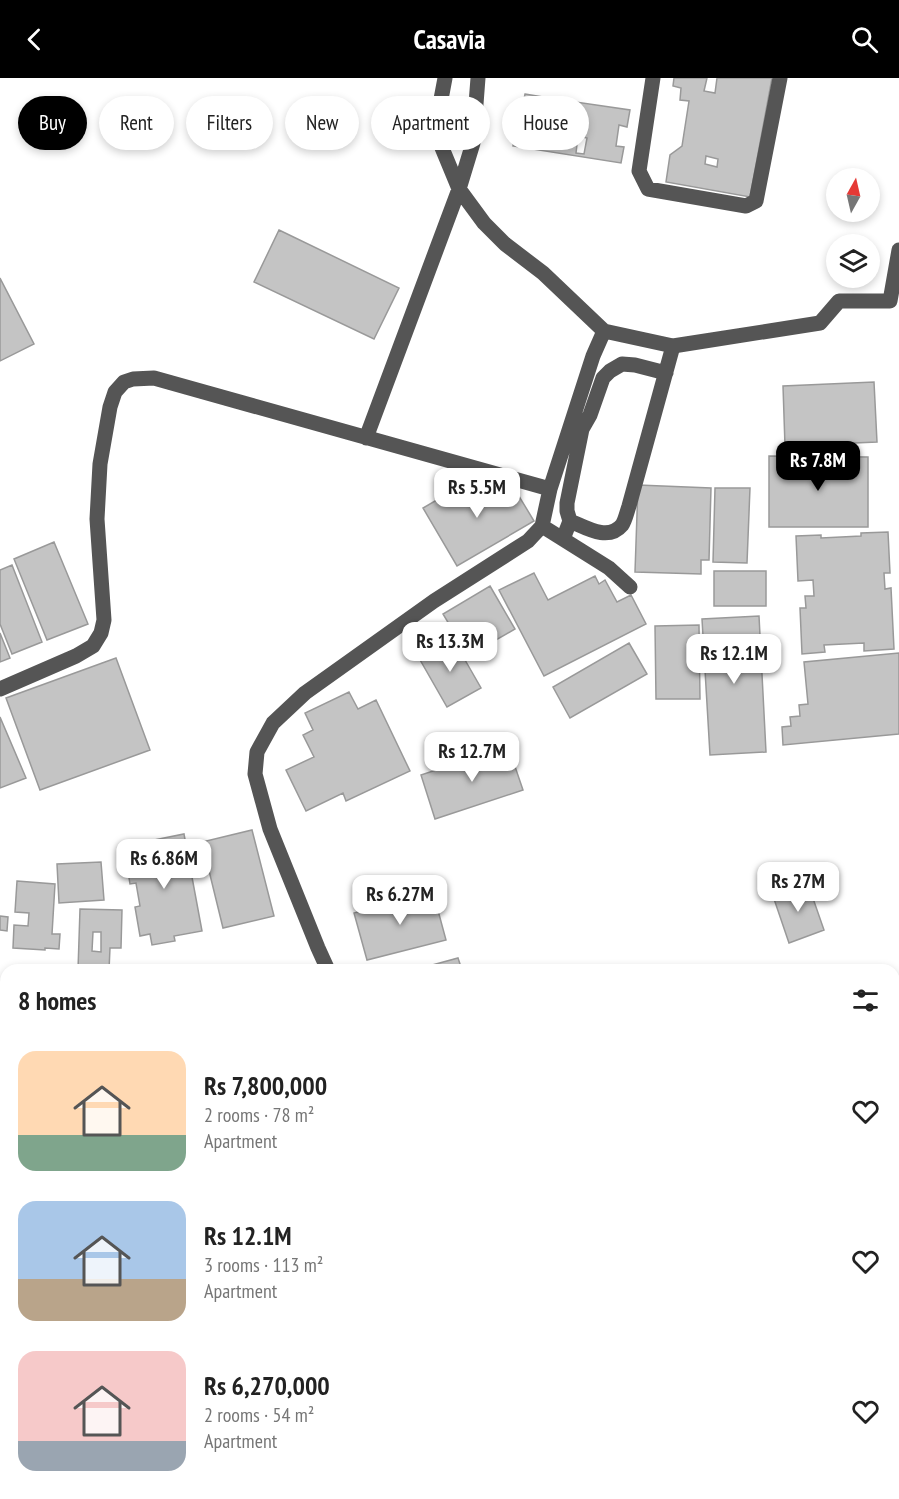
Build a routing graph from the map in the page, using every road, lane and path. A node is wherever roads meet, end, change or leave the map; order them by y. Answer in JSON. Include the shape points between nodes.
{"nodes":[{"id":1,"x":445,"y":78,"type":"edge"},
{"id":2,"x":478,"y":78,"type":"edge"},
{"id":3,"x":653,"y":78,"type":"edge"},
{"id":4,"x":780,"y":78,"type":"edge"},
{"id":5,"x":459,"y":189,"type":"junction"},
{"id":6,"x":899,"y":250,"type":"edge"},
{"id":7,"x":604,"y":331,"type":"junction"},
{"id":8,"x":673,"y":346,"type":"junction"},
{"id":9,"x":666,"y":373,"type":"junction"},
{"id":10,"x":366,"y":438,"type":"junction"},
{"id":11,"x":550,"y":489,"type":"junction"},
{"id":12,"x":570,"y":521,"type":"junction"},
{"id":13,"x":542,"y":526,"type":"junction"},
{"id":14,"x":563,"y":539,"type":"junction"},
{"id":15,"x":630,"y":587,"type":"dead end"},
{"id":16,"x":0,"y":689,"type":"edge"},
{"id":17,"x":325,"y":964,"type":"edge"}],
"edges":[{"from":1,"to":5,"type":"street","via":[[435,131]]},
{"from":2,"to":5,"type":"street","via":[[473,143]]},
{"from":3,"to":4,"type":"street","via":[[639,171],[648,189],[746,206],[756,201]]},
{"from":5,"to":7,"type":"street","via":[[505,244],[543,273]]},
{"from":5,"to":10,"type":"street"},
{"from":6,"to":8,"type":"street","via":[[890,301],[839,301],[820,323]]},
{"from":7,"to":8,"type":"street"},
{"from":7,"to":11,"type":"street"},
{"from":8,"to":9,"type":"street"},
{"from":9,"to":12,"type":"street","via":[[622,525],[602,534]]},
{"from":9,"to":12,"type":"street","via":[[622,364],[603,378],[582,429],[567,503]]},
{"from":10,"to":11,"type":"street"},
{"from":10,"to":16,"type":"street","via":[[154,378],[124,382],[114,392],[100,464],[97,519],[104,620],[101,633],[93,646],[76,656]]},
{"from":11,"to":13,"type":"street"},
{"from":12,"to":14,"type":"street"},
{"from":13,"to":14,"type":"street"},
{"from":13,"to":17,"type":"street","via":[[528,541],[304,693],[273,723],[257,752],[255,774],[270,829]]},
{"from":14,"to":15,"type":"street","via":[[609,568]]}]}
